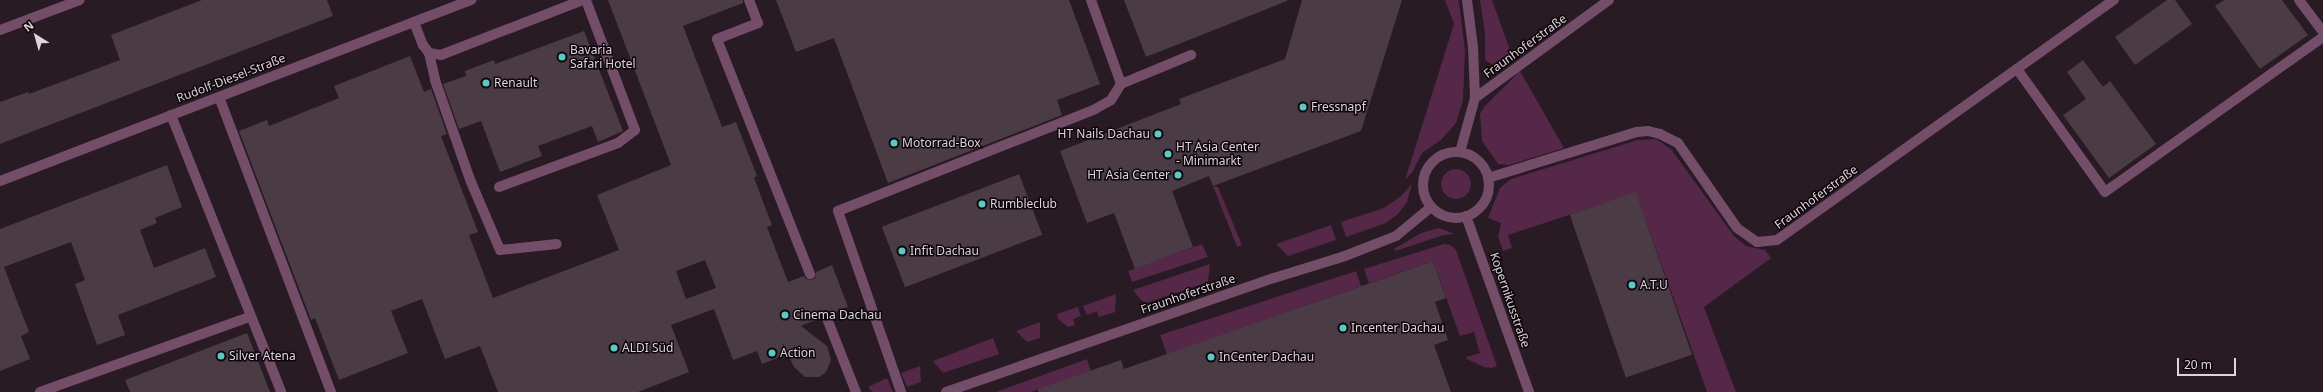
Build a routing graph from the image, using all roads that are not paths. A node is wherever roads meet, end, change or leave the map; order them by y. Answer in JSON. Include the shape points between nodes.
{"nodes":[{"id":1,"x":80,"y":0,"type":"edge"},
{"id":2,"x":471,"y":0,"type":"edge"},
{"id":3,"x":585,"y":0,"type":"edge"},
{"id":4,"x":749,"y":0,"type":"edge"},
{"id":5,"x":1091,"y":0,"type":"edge"},
{"id":6,"x":1467,"y":0,"type":"edge"},
{"id":7,"x":1609,"y":0,"type":"edge"},
{"id":8,"x":2114,"y":0,"type":"edge"},
{"id":9,"x":2299,"y":0,"type":"edge"},
{"id":10,"x":414,"y":22,"type":"junction"},
{"id":11,"x":0,"y":30,"type":"edge"},
{"id":12,"x":2323,"y":32,"type":"edge"},
{"id":13,"x":2323,"y":37,"type":"edge"},
{"id":14,"x":429,"y":53,"type":"junction"},
{"id":15,"x":1191,"y":55,"type":"dead end"},
{"id":16,"x":2017,"y":69,"type":"junction"},
{"id":17,"x":1121,"y":84,"type":"junction"},
{"id":18,"x":219,"y":97,"type":"junction"},
{"id":19,"x":1475,"y":98,"type":"junction"},
{"id":20,"x":171,"y":115,"type":"junction"},
{"id":21,"x":1460,"y":152,"type":"junction"},
{"id":22,"x":1488,"y":178,"type":"junction"},
{"id":23,"x":0,"y":181,"type":"edge"},
{"id":24,"x":499,"y":187,"type":"dead end"},
{"id":25,"x":1431,"y":207,"type":"junction"},
{"id":26,"x":1466,"y":216,"type":"junction"},
{"id":27,"x":557,"y":244,"type":"dead end"},
{"id":28,"x":810,"y":274,"type":"dead end"},
{"id":29,"x":826,"y":316,"type":"dead end"},
{"id":30,"x":250,"y":317,"type":"junction"},
{"id":31,"x":40,"y":392,"type":"edge"},
{"id":32,"x":281,"y":392,"type":"edge"},
{"id":33,"x":331,"y":392,"type":"edge"},
{"id":34,"x":856,"y":392,"type":"edge"},
{"id":35,"x":900,"y":392,"type":"edge"},
{"id":36,"x":946,"y":392,"type":"edge"},
{"id":37,"x":1529,"y":392,"type":"edge"}],
"edges":[{"from":1,"to":11,"type":"street"},
{"from":2,"to":10,"type":"street","name":"Rudolf-Diesel-Straße"},
{"from":3,"to":14,"type":"street","via":[[441,55]]},
{"from":3,"to":24,"type":"street","via":[[634,130],[618,143]]},
{"from":4,"to":28,"type":"street","via":[[758,23],[717,39]]},
{"from":5,"to":17,"type":"street"},
{"from":6,"to":19,"type":"street","via":[[1473,47]]},
{"from":7,"to":19,"type":"street","name":"Fraunhoferstraße"},
{"from":8,"to":16,"type":"street","name":"Fraunhoferstraße"},
{"from":9,"to":12,"type":"street"},
{"from":10,"to":14,"type":"street"},
{"from":10,"to":18,"type":"street","name":"Rudolf-Diesel-Straße"},
{"from":13,"to":16,"type":"street","via":[[2105,192]]},
{"from":14,"to":27,"type":"street","via":[[435,80],[471,182],[500,250]]},
{"from":15,"to":17,"type":"street"},
{"from":16,"to":22,"type":"street","name":"Fraunhoferstraße","via":[[1777,240],[1765,243],[1748,238],[1737,228],[1678,143],[1648,131],[1637,132]]},
{"from":17,"to":35,"type":"street","via":[[1111,100],[1095,109],[838,211]]},
{"from":18,"to":20,"type":"street","name":"Rudolf-Diesel-Straße"},
{"from":18,"to":33,"type":"street"},
{"from":19,"to":21,"type":"street"},
{"from":20,"to":23,"type":"street","name":"Rudolf-Diesel-Straße"},
{"from":20,"to":30,"type":"street"},
{"from":21,"to":22,"type":"street","via":[[1478,160],[1485,168]]},
{"from":21,"to":25,"type":"street","via":[[1442,155],[1432,163],[1425,174],[1424,191]]},
{"from":22,"to":26,"type":"street","via":[[1488,194],[1480,208]]},
{"from":25,"to":26,"type":"street","via":[[1447,217]]},
{"from":25,"to":36,"type":"street","name":"Fraunhoferstraße","via":[[1396,236],[1345,256],[1274,278]]},
{"from":26,"to":37,"type":"street","name":"Kopernikusstraße"},
{"from":29,"to":34,"type":"street"},
{"from":30,"to":31,"type":"street"},
{"from":30,"to":32,"type":"street"}]}
